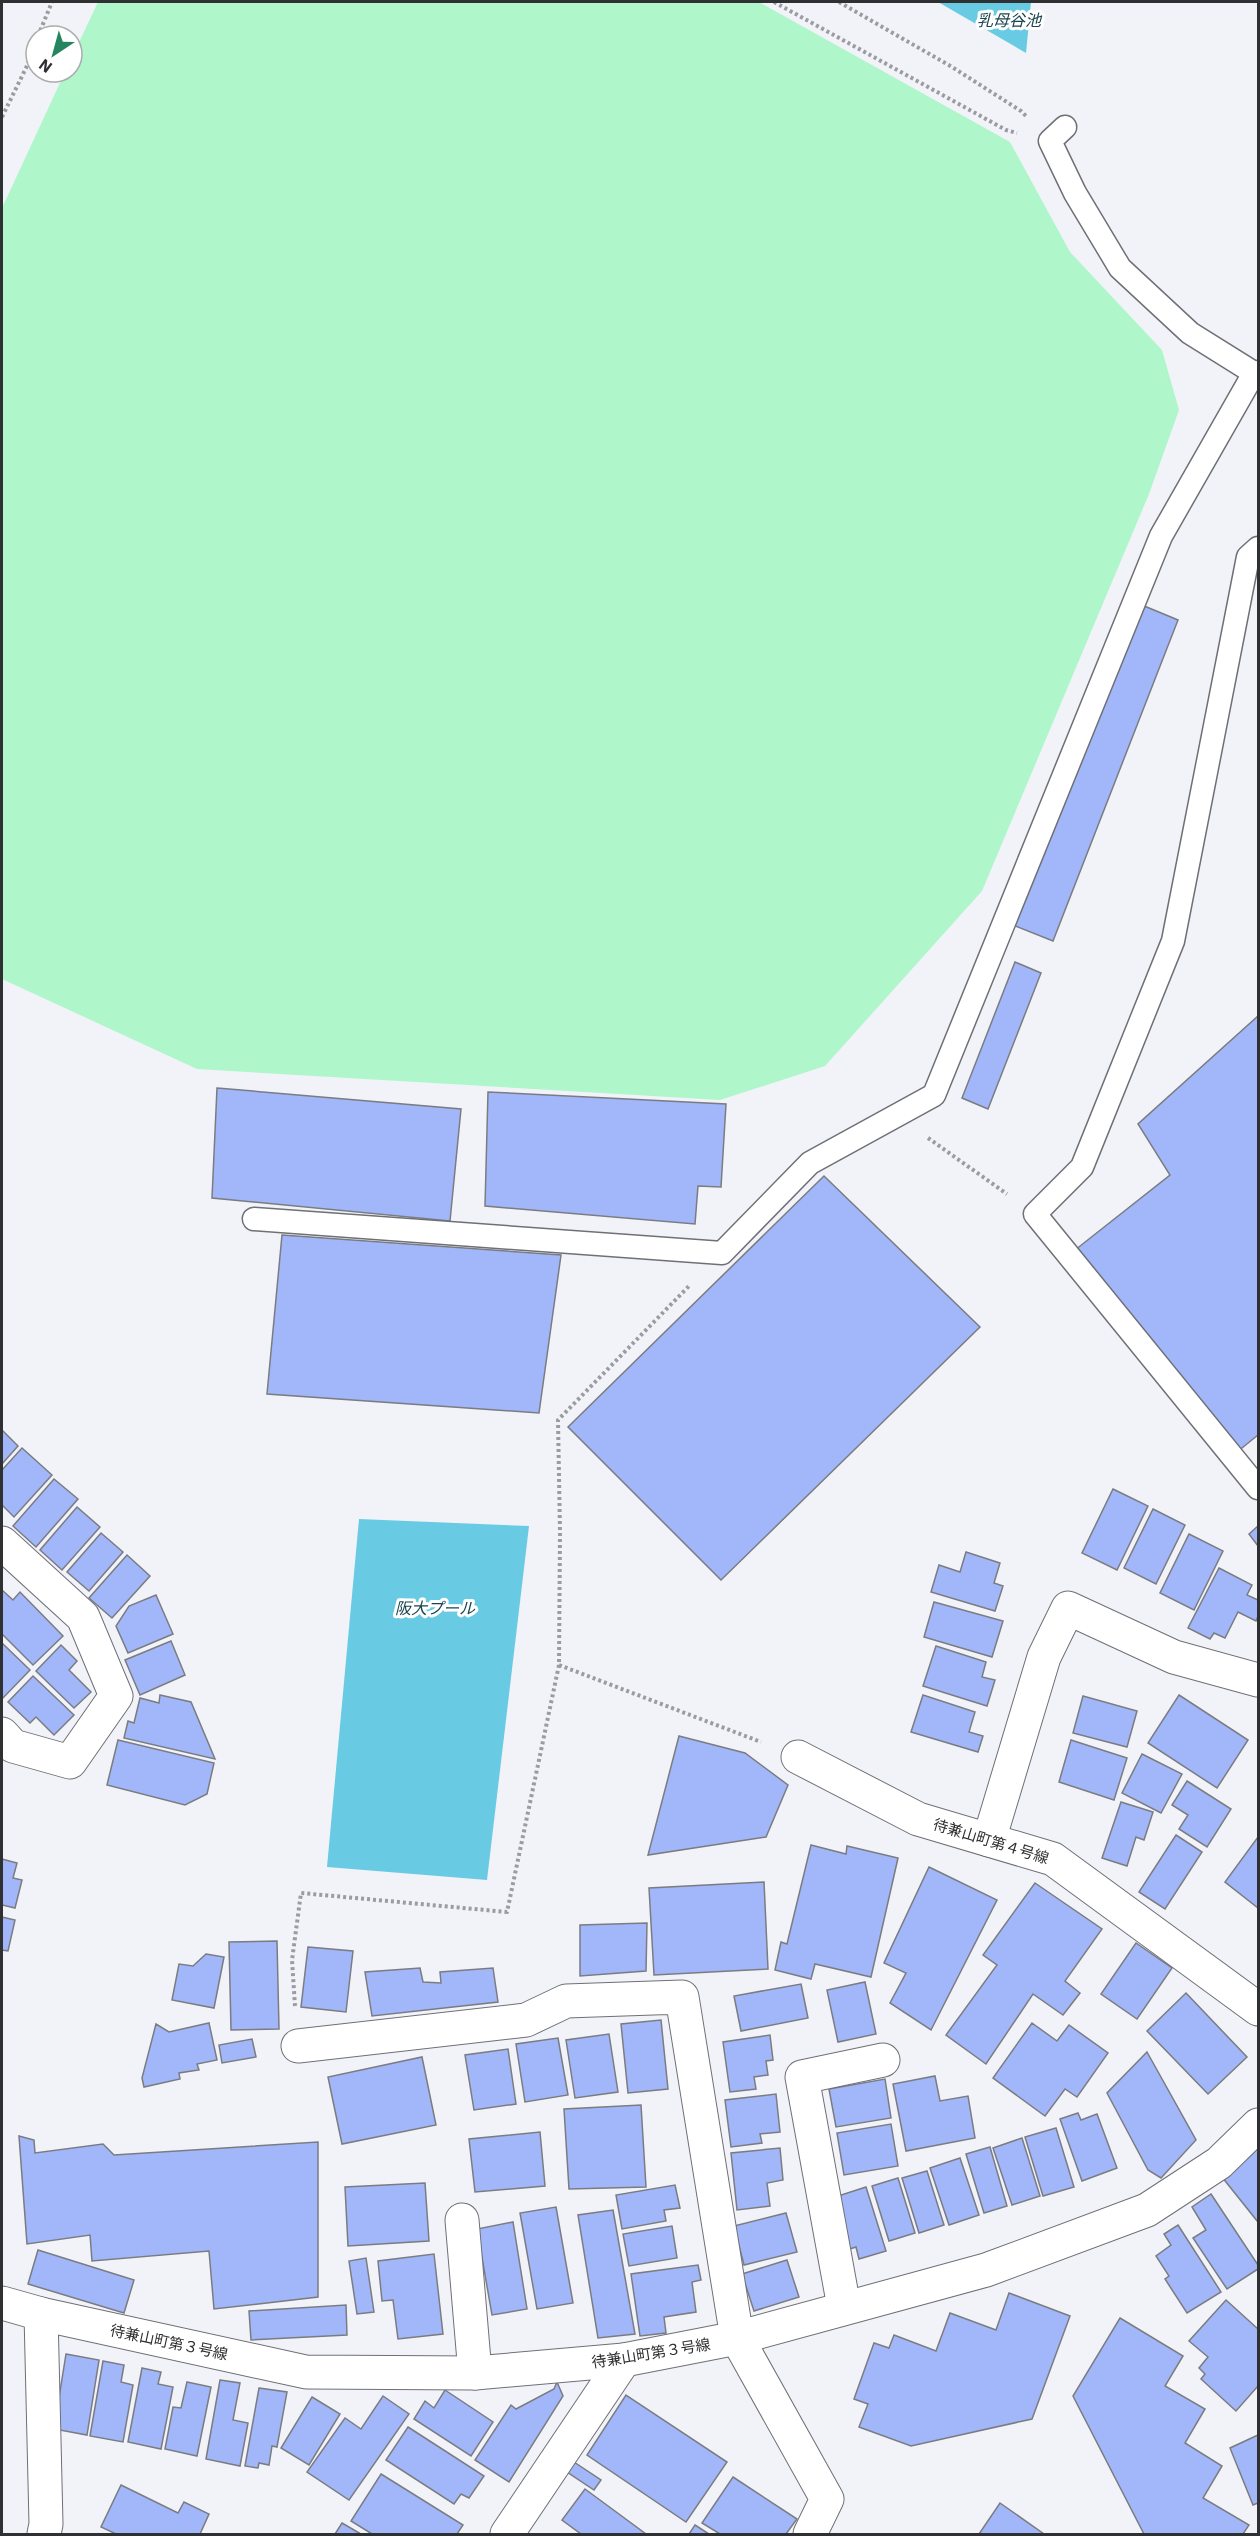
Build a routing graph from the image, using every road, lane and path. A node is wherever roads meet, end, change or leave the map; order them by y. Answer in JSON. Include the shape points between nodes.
{"nodes":[{"id":1,"x":52,"y":2,"type":"edge"},
{"id":2,"x":774,"y":2,"type":"edge"},
{"id":3,"x":839,"y":2,"type":"edge"},
{"id":4,"x":43,"y":24,"type":"edge"},
{"id":5,"x":24,"y":72,"type":"edge"},
{"id":6,"x":2,"y":117,"type":"edge"},
{"id":7,"x":1057,"y":134,"type":"junction"},
{"id":8,"x":1256,"y":372,"type":"edge"},
{"id":9,"x":1258,"y":548,"type":"edge"},
{"id":10,"x":896,"y":1115,"type":"junction"},
{"id":11,"x":1035,"y":1214,"type":"junction"},
{"id":12,"x":254,"y":1219,"type":"dead end"},
{"id":13,"x":722,"y":1253,"type":"junction"},
{"id":14,"x":1255,"y":1478,"type":"edge"},
{"id":15,"x":2,"y":1544,"type":"edge"},
{"id":16,"x":559,"y":1665,"type":"junction"},
{"id":17,"x":1258,"y":1680,"type":"edge"},
{"id":18,"x":2,"y":1734,"type":"edge"},
{"id":19,"x":798,"y":1756,"type":"joint"},
{"id":20,"x":989,"y":1840,"type":"junction"},
{"id":21,"x":1258,"y":2009,"type":"edge"},
{"id":22,"x":298,"y":2046,"type":"joint"},
{"id":23,"x":883,"y":2060,"type":"dead end"},
{"id":24,"x":1258,"y":2125,"type":"edge"},
{"id":25,"x":462,"y":2220,"type":"dead end"},
{"id":26,"x":2,"y":2303,"type":"edge"},
{"id":27,"x":844,"y":2307,"type":"junction"},
{"id":28,"x":41,"y":2314,"type":"junction"},
{"id":29,"x":737,"y":2338,"type":"junction"},
{"id":30,"x":624,"y":2360,"type":"junction"},
{"id":31,"x":475,"y":2373,"type":"junction"},
{"id":32,"x":50,"y":2531,"type":"edge"},
{"id":33,"x":507,"y":2535,"type":"edge"},
{"id":34,"x":810,"y":2535,"type":"edge"}],
"edges":[{"from":1,"to":4,"type":"path"},
{"from":2,"to":7,"type":"path","via":[[1006,130]]},
{"from":3,"to":7,"type":"path"},
{"from":5,"to":6,"type":"path"},
{"from":7,"to":8,"type":"lane","via":[[1075,193],[1120,268],[1191,333]]},
{"from":8,"to":10,"type":"lane","via":[[1161,536],[934,1095]]},
{"from":9,"to":11,"type":"lane","via":[[1248,557],[1173,941],[1082,1167]]},
{"from":10,"to":11,"type":"path"},
{"from":10,"to":13,"type":"lane","via":[[810,1163]]},
{"from":11,"to":14,"type":"lane"},
{"from":12,"to":13,"type":"lane"},
{"from":13,"to":16,"type":"path","via":[[558,1420]]},
{"from":15,"to":18,"type":"street","via":[[83,1617],[116,1696],[70,1762],[13,1746]]},
{"from":16,"to":19,"type":"path"},
{"from":16,"to":22,"type":"path","via":[[507,1912],[301,1893],[292,1960]]},
{"from":17,"to":20,"type":"street","via":[[1174,1657],[1068,1608],[1044,1657]]},
{"from":19,"to":20,"type":"street","name":"待兼山町第４号線","via":[[918,1819]]},
{"from":20,"to":21,"type":"street","name":"待兼山町第４号線","via":[[1053,1858]]},
{"from":22,"to":29,"type":"street","via":[[526,2020],[566,2001],[682,1997]]},
{"from":23,"to":27,"type":"street","via":[[802,2077]]},
{"from":24,"to":27,"type":"street","name":"待兼山町第３号線","via":[[1219,2163],[1147,2210],[986,2270]]},
{"from":25,"to":31,"type":"street"},
{"from":26,"to":28,"type":"street","name":"待兼山町第３号線"},
{"from":27,"to":29,"type":"street","name":"待兼山町第３号線"},
{"from":28,"to":31,"type":"street","name":"待兼山町第３号線","via":[[306,2372]]},
{"from":28,"to":32,"type":"street"},
{"from":29,"to":30,"type":"street","name":"待兼山町第３号線"},
{"from":29,"to":34,"type":"street","via":[[827,2499]]},
{"from":30,"to":31,"type":"street","name":"待兼山町第３号線"},
{"from":30,"to":33,"type":"street"}]}
